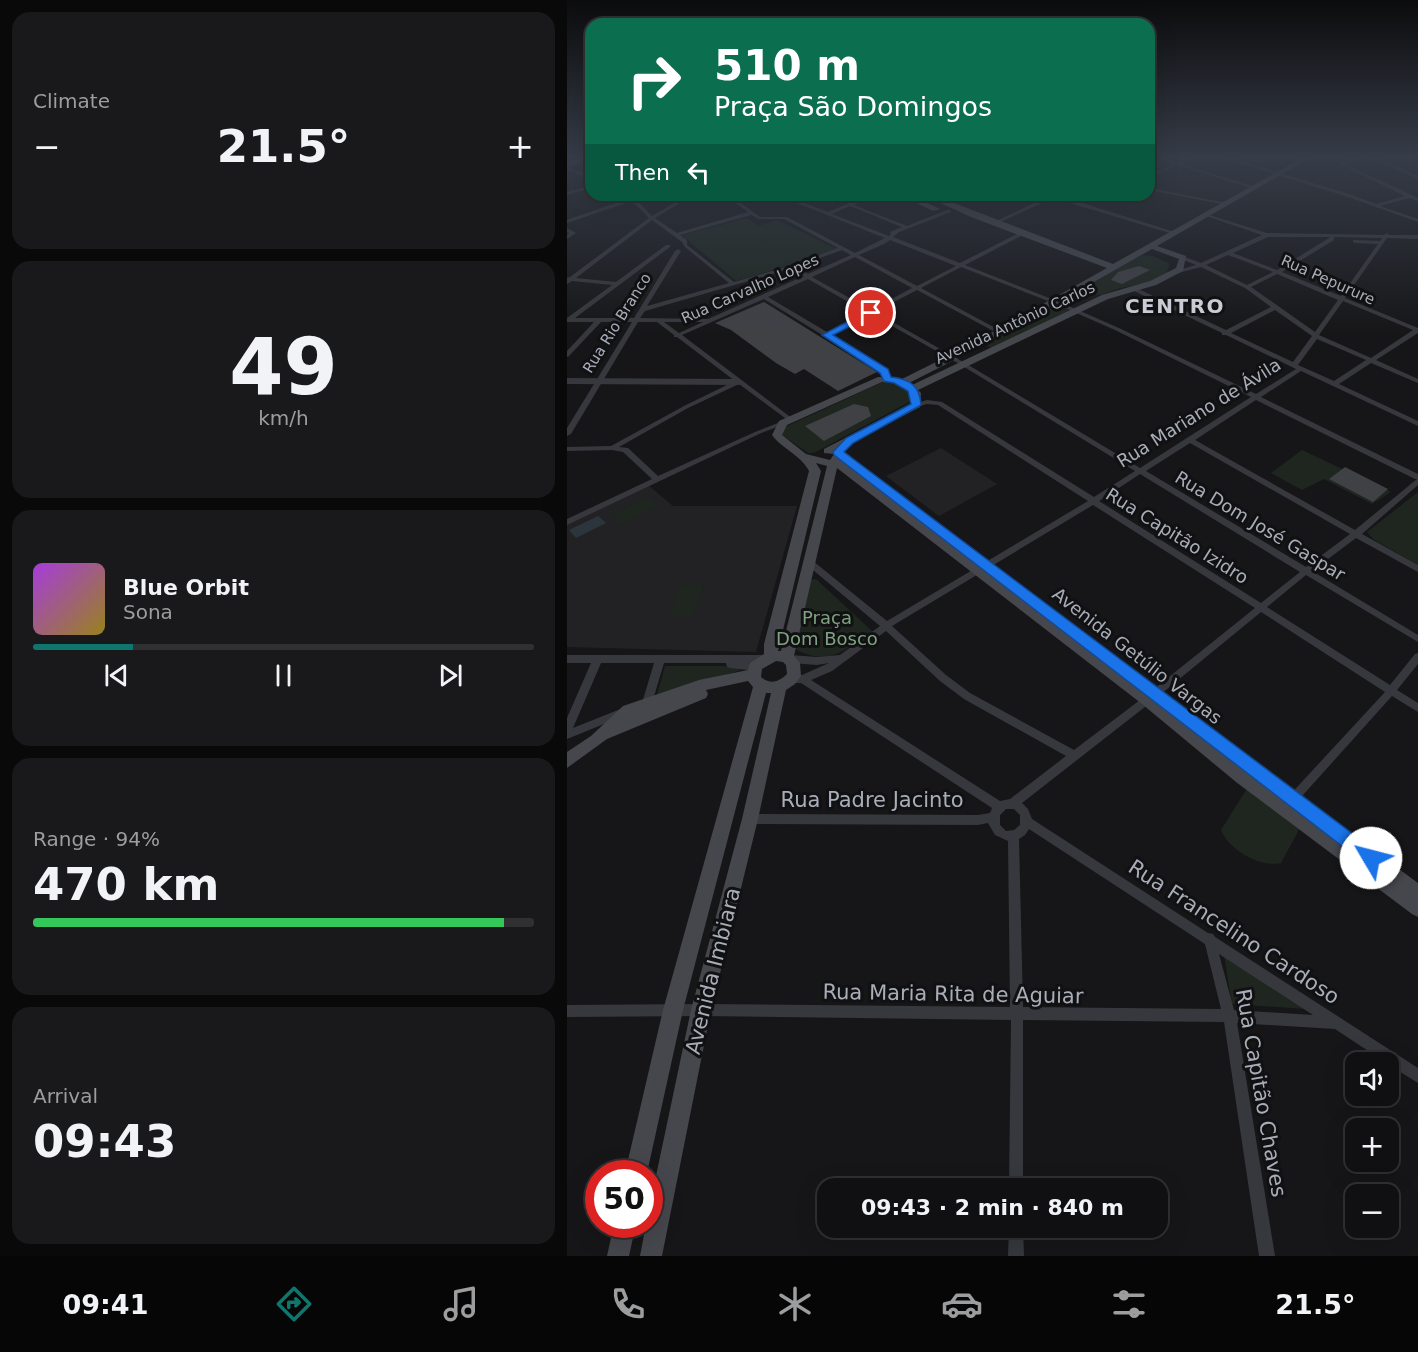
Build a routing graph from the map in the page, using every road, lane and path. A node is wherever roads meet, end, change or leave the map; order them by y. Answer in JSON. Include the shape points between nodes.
{"nodes":[{"id":1,"x":582,"y":217,"type":"edge"},
{"id":2,"x":739,"y":217,"type":"edge"},
{"id":3,"x":758,"y":217,"type":"edge"},
{"id":4,"x":835,"y":217,"type":"edge"},
{"id":5,"x":880,"y":217,"type":"edge"},
{"id":6,"x":936,"y":217,"type":"edge"},
{"id":7,"x":978,"y":217,"type":"edge"},
{"id":8,"x":1008,"y":217,"type":"edge"},
{"id":9,"x":1122,"y":217,"type":"edge"},
{"id":10,"x":1204,"y":217,"type":"edge"},
{"id":11,"x":1212,"y":217,"type":"edge"},
{"id":12,"x":653,"y":218,"type":"joint"},
{"id":13,"x":933,"y":218,"type":"joint"},
{"id":14,"x":567,"y":222,"type":"edge"},
{"id":15,"x":995,"y":223,"type":"junction"},
{"id":16,"x":908,"y":228,"type":"junction"},
{"id":17,"x":897,"y":231,"type":"junction"},
{"id":18,"x":1175,"y":233,"type":"junction"},
{"id":19,"x":1021,"y":234,"type":"junction"},
{"id":20,"x":675,"y":235,"type":"junction"},
{"id":21,"x":881,"y":235,"type":"junction"},
{"id":22,"x":1267,"y":235,"type":"junction"},
{"id":23,"x":1387,"y":236,"type":"junction"},
{"id":24,"x":1331,"y":237,"type":"junction"},
{"id":25,"x":1418,"y":237,"type":"edge"},
{"id":26,"x":891,"y":239,"type":"junction"},
{"id":27,"x":1382,"y":243,"type":"junction"},
{"id":28,"x":686,"y":245,"type":"junction"},
{"id":29,"x":1151,"y":246,"type":"junction"},
{"id":30,"x":841,"y":249,"type":"junction"},
{"id":31,"x":672,"y":250,"type":"junction"},
{"id":32,"x":1228,"y":253,"type":"junction"},
{"id":33,"x":855,"y":255,"type":"junction"},
{"id":34,"x":1183,"y":258,"type":"junction"},
{"id":35,"x":959,"y":265,"type":"junction"},
{"id":36,"x":1202,"y":265,"type":"junction"},
{"id":37,"x":791,"y":267,"type":"junction"},
{"id":38,"x":1112,"y":267,"type":"junction"},
{"id":39,"x":1177,"y":271,"type":"junction"},
{"id":40,"x":1281,"y":272,"type":"junction"},
{"id":41,"x":811,"y":276,"type":"junction"},
{"id":42,"x":568,"y":280,"type":"edge"},
{"id":43,"x":733,"y":284,"type":"junction"},
{"id":44,"x":617,"y":285,"type":"junction"},
{"id":45,"x":1079,"y":285,"type":"junction"},
{"id":46,"x":1247,"y":287,"type":"junction"},
{"id":47,"x":917,"y":288,"type":"junction"},
{"id":48,"x":1132,"y":288,"type":"junction"},
{"id":49,"x":765,"y":297,"type":"junction"},
{"id":50,"x":1105,"y":297,"type":"junction"},
{"id":51,"x":1343,"y":300,"type":"junction"},
{"id":52,"x":1053,"y":302,"type":"junction"},
{"id":53,"x":1276,"y":307,"type":"junction"},
{"id":54,"x":641,"y":310,"type":"junction"},
{"id":55,"x":1077,"y":311,"type":"junction"},
{"id":56,"x":871,"y":313,"type":"junction"},
{"id":57,"x":568,"y":320,"type":"edge"},
{"id":58,"x":599,"y":320,"type":"junction"},
{"id":59,"x":636,"y":320,"type":"junction"},
{"id":60,"x":658,"y":320,"type":"junction"},
{"id":61,"x":709,"y":320,"type":"junction"},
{"id":62,"x":1418,"y":330,"type":"edge"},
{"id":63,"x":999,"y":332,"type":"junction"},
{"id":64,"x":1224,"y":334,"type":"junction"},
{"id":65,"x":827,"y":335,"type":"junction"},
{"id":66,"x":676,"y":336,"type":"junction"},
{"id":67,"x":1316,"y":336,"type":"junction"},
{"id":68,"x":567,"y":355,"type":"edge"},
{"id":69,"x":951,"y":358,"type":"junction"},
{"id":70,"x":1370,"y":361,"type":"junction"},
{"id":71,"x":963,"y":364,"type":"junction"},
{"id":72,"x":1297,"y":367,"type":"junction"},
{"id":73,"x":721,"y":370,"type":"junction"},
{"id":74,"x":887,"y":379,"type":"junction"},
{"id":75,"x":567,"y":381,"type":"edge"},
{"id":76,"x":597,"y":381,"type":"junction"},
{"id":77,"x":713,"y":381,"type":"junction"},
{"id":78,"x":737,"y":381,"type":"junction"},
{"id":79,"x":1418,"y":381,"type":"edge"},
{"id":80,"x":902,"y":383,"type":"junction"},
{"id":81,"x":1334,"y":384,"type":"junction"},
{"id":82,"x":912,"y":389,"type":"junction"},
{"id":83,"x":707,"y":396,"type":"junction"},
{"id":84,"x":1259,"y":397,"type":"junction"},
{"id":85,"x":916,"y":405,"type":"junction"},
{"id":86,"x":787,"y":422,"type":"junction"},
{"id":87,"x":1418,"y":424,"type":"edge"},
{"id":88,"x":567,"y":434,"type":"edge"},
{"id":89,"x":1190,"y":440,"type":"junction"},
{"id":90,"x":612,"y":448,"type":"junction"},
{"id":91,"x":567,"y":449,"type":"edge"},
{"id":92,"x":835,"y":454,"type":"junction"},
{"id":93,"x":803,"y":456,"type":"junction"},
{"id":94,"x":1140,"y":471,"type":"junction"},
{"id":95,"x":1418,"y":479,"type":"edge"},
{"id":96,"x":658,"y":480,"type":"junction"},
{"id":97,"x":806,"y":502,"type":"junction"},
{"id":98,"x":824,"y":502,"type":"junction"},
{"id":99,"x":1092,"y":502,"type":"junction"},
{"id":100,"x":567,"y":522,"type":"edge"},
{"id":101,"x":1356,"y":534,"type":"junction"},
{"id":102,"x":810,"y":563,"type":"junction"},
{"id":103,"x":984,"y":569,"type":"junction"},
{"id":104,"x":1418,"y":569,"type":"edge"},
{"id":105,"x":1305,"y":572,"type":"junction"},
{"id":106,"x":1262,"y":608,"type":"junction"},
{"id":107,"x":887,"y":626,"type":"junction"},
{"id":108,"x":1418,"y":639,"type":"edge"},
{"id":109,"x":1418,"y":657,"type":"edge"},
{"id":110,"x":788,"y":658,"type":"junction"},
{"id":111,"x":842,"y":658,"type":"junction"},
{"id":112,"x":567,"y":659,"type":"edge"},
{"id":113,"x":660,"y":659,"type":"junction"},
{"id":114,"x":597,"y":660,"type":"junction"},
{"id":115,"x":770,"y":674,"type":"junction"},
{"id":116,"x":699,"y":690,"type":"junction"},
{"id":117,"x":1391,"y":691,"type":"junction"},
{"id":118,"x":1151,"y":697,"type":"junction"},
{"id":119,"x":647,"y":703,"type":"junction"},
{"id":120,"x":1418,"y":708,"type":"edge"},
{"id":121,"x":628,"y":710,"type":"junction"},
{"id":122,"x":567,"y":733,"type":"edge"},
{"id":123,"x":596,"y":740,"type":"junction"},
{"id":124,"x":1075,"y":756,"type":"junction"},
{"id":125,"x":567,"y":761,"type":"edge"},
{"id":126,"x":1012,"y":804,"type":"junction"},
{"id":127,"x":1288,"y":804,"type":"junction"},
{"id":128,"x":1000,"y":807,"type":"junction"},
{"id":129,"x":993,"y":817,"type":"junction"},
{"id":130,"x":750,"y":819,"type":"junction"},
{"id":131,"x":1027,"y":822,"type":"junction"},
{"id":132,"x":1013,"y":835,"type":"junction"},
{"id":133,"x":1418,"y":893,"type":"edge"},
{"id":134,"x":1418,"y":908,"type":"edge"},
{"id":135,"x":1209,"y":938,"type":"junction"},
{"id":136,"x":673,"y":1010,"type":"junction"},
{"id":137,"x":701,"y":1010,"type":"junction"},
{"id":138,"x":567,"y":1011,"type":"edge"},
{"id":139,"x":1017,"y":1014,"type":"junction"},
{"id":140,"x":1229,"y":1016,"type":"junction"},
{"id":141,"x":1338,"y":1023,"type":"junction"},
{"id":142,"x":1418,"y":1076,"type":"edge"},
{"id":143,"x":639,"y":1160,"type":"edge"},
{"id":144,"x":1016,"y":1178,"type":"edge"},
{"id":145,"x":622,"y":1238,"type":"edge"},
{"id":146,"x":1016,"y":1238,"type":"edge"},
{"id":147,"x":618,"y":1256,"type":"edge"},
{"id":148,"x":651,"y":1256,"type":"edge"},
{"id":149,"x":1016,"y":1256,"type":"edge"},
{"id":150,"x":1267,"y":1256,"type":"edge"}],
"edges":[{"from":1,"to":14,"type":"street"},
{"from":2,"to":20,"type":"street"},
{"from":3,"to":30,"type":"street","via":[[785,218]]},
{"from":4,"to":21,"type":"street"},
{"from":5,"to":16,"type":"street"},
{"from":6,"to":13,"type":"street"},
{"from":7,"to":15,"type":"main road"},
{"from":8,"to":15,"type":"street"},
{"from":9,"to":18,"type":"street"},
{"from":10,"to":18,"type":"main road","name":"Avenida Antônio Carlos"},
{"from":11,"to":22,"type":"street"},
{"from":12,"to":20,"type":"street"},
{"from":12,"to":42,"type":"street"},
{"from":13,"to":16,"type":"street"},
{"from":15,"to":19,"type":"main road"},
{"from":16,"to":17,"type":"street"},
{"from":17,"to":21,"type":"street"},
{"from":17,"to":26,"type":"street","name":"Rua Carvalho Lopes"},
{"from":18,"to":29,"type":"main road","name":"Avenida Antônio Carlos"},
{"from":19,"to":35,"type":"street"},
{"from":19,"to":38,"type":"main road"},
{"from":20,"to":28,"type":"street"},
{"from":20,"to":31,"type":"street","name":"Rua Rio Branco"},
{"from":21,"to":26,"type":"street"},
{"from":22,"to":24,"type":"street"},
{"from":22,"to":32,"type":"street"},
{"from":23,"to":24,"type":"street"},
{"from":23,"to":25,"type":"street"},
{"from":23,"to":27,"type":"street","name":"Rua Mariano de Ávila"},
{"from":24,"to":27,"type":"street"},
{"from":24,"to":40,"type":"street"},
{"from":26,"to":33,"type":"street","name":"Rua Carvalho Lopes"},
{"from":26,"to":35,"type":"street"},
{"from":27,"to":51,"type":"street","name":"Rua Mariano de Ávila"},
{"from":28,"to":31,"type":"street"},
{"from":28,"to":31,"type":"street"},
{"from":28,"to":43,"type":"street"},
{"from":29,"to":34,"type":"main road"},
{"from":29,"to":38,"type":"main road","name":"Avenida Antônio Carlos"},
{"from":30,"to":33,"type":"street"},
{"from":30,"to":37,"type":"street"},
{"from":31,"to":44,"type":"street","via":[[656,255]]},
{"from":31,"to":54,"type":"street","name":"Rua Rio Branco"},
{"from":32,"to":36,"type":"street"},
{"from":32,"to":40,"type":"street","name":"Rua Pepurure"},
{"from":33,"to":41,"type":"street","name":"Rua Carvalho Lopes"},
{"from":33,"to":47,"type":"street"},
{"from":34,"to":36,"type":"street"},
{"from":34,"to":39,"type":"main road"},
{"from":35,"to":47,"type":"street"},
{"from":35,"to":52,"type":"street"},
{"from":36,"to":39,"type":"street"},
{"from":36,"to":46,"type":"street"},
{"from":37,"to":41,"type":"street","name":"Rua Dom José Gaspar"},
{"from":37,"to":43,"type":"street"},
{"from":38,"to":45,"type":"main road","name":"Avenida Antônio Carlos"},
{"from":39,"to":48,"type":"main road","name":"Avenida Antônio Carlos"},
{"from":40,"to":46,"type":"street"},
{"from":40,"to":51,"type":"street","name":"Rua Pepurure"},
{"from":41,"to":49,"type":"street","name":"Rua Carvalho Lopes"},
{"from":41,"to":56,"type":"street","name":"Rua Dom José Gaspar"},
{"from":42,"to":44,"type":"street"},
{"from":43,"to":54,"type":"street"},
{"from":44,"to":57,"type":"street"},
{"from":45,"to":50,"type":"main road","via":[[1084,292]]},
{"from":45,"to":52,"type":"main road","name":"Avenida Antônio Carlos"},
{"from":46,"to":53,"type":"street"},
{"from":47,"to":56,"type":"street"},
{"from":47,"to":63,"type":"street"},
{"from":48,"to":50,"type":"main road","name":"Avenida Antônio Carlos"},
{"from":48,"to":64,"type":"street"},
{"from":49,"to":61,"type":"street","name":"Rua Carvalho Lopes"},
{"from":49,"to":65,"type":"street"},
{"from":50,"to":55,"type":"main road","name":"Avenida Antônio Carlos"},
{"from":51,"to":62,"type":"street","name":"Rua Pepurure"},
{"from":51,"to":67,"type":"street","name":"Rua Mariano de Ávila"},
{"from":52,"to":55,"type":"street"},
{"from":52,"to":63,"type":"main road","name":"Avenida Antônio Carlos"},
{"from":53,"to":64,"type":"street"},
{"from":53,"to":67,"type":"street"},
{"from":54,"to":59,"type":"street","name":"Rua Rio Branco"},
{"from":55,"to":71,"type":"main road","name":"Avenida Antônio Carlos"},
{"from":55,"to":84,"type":"street"},
{"from":56,"to":65,"type":"street"},
{"from":56,"to":69,"type":"street","name":"Rua Dom José Gaspar"},
{"from":57,"to":58,"type":"street"},
{"from":58,"to":59,"type":"street"},
{"from":58,"to":68,"type":"street"},
{"from":59,"to":60,"type":"street"},
{"from":59,"to":76,"type":"street","name":"Rua Rio Branco"},
{"from":60,"to":61,"type":"street"},
{"from":60,"to":66,"type":"street"},
{"from":61,"to":66,"type":"street","name":"Rua Carvalho Lopes"},
{"from":62,"to":70,"type":"street"},
{"from":63,"to":69,"type":"main road","name":"Avenida Antônio Carlos"},
{"from":64,"to":72,"type":"street"},
{"from":65,"to":74,"type":"street","via":[[885,371]]},
{"from":66,"to":73,"type":"street"},
{"from":67,"to":70,"type":"street"},
{"from":67,"to":72,"type":"street","name":"Rua Mariano de Ávila"},
{"from":69,"to":71,"type":"street","name":"Rua Dom José Gaspar"},
{"from":69,"to":80,"type":"main road","name":"Avenida Antônio Carlos"},
{"from":70,"to":79,"type":"street"},
{"from":70,"to":81,"type":"street"},
{"from":71,"to":82,"type":"main road","name":"Avenida Antônio Carlos"},
{"from":71,"to":94,"type":"street","name":"Rua Dom José Gaspar"},
{"from":72,"to":81,"type":"street"},
{"from":72,"to":84,"type":"street","name":"Rua Mariano de Ávila"},
{"from":73,"to":77,"type":"street"},
{"from":73,"to":78,"type":"street"},
{"from":74,"to":80,"type":"main road"},
{"from":74,"to":86,"type":"main road"},
{"from":75,"to":76,"type":"street"},
{"from":76,"to":77,"type":"street"},
{"from":76,"to":88,"type":"street","name":"Rua Rio Branco"},
{"from":77,"to":78,"type":"street"},
{"from":77,"to":83,"type":"street"},
{"from":78,"to":83,"type":"street"},
{"from":78,"to":86,"type":"street"},
{"from":80,"to":82,"type":"main road"},
{"from":81,"to":87,"type":"street"},
{"from":82,"to":85,"type":"main road"},
{"from":83,"to":90,"type":"street"},
{"from":84,"to":89,"type":"street","name":"Rua Mariano de Ávila"},
{"from":84,"to":95,"type":"street"},
{"from":85,"to":92,"type":"main road","via":[[849,440]]},
{"from":85,"to":99,"type":"street","name":"Rua Capitão Izidro","via":[[940,403]]},
{"from":86,"to":93,"type":"main road","via":[[777,435]]},
{"from":86,"to":96,"type":"street"},
{"from":89,"to":94,"type":"street","name":"Rua Mariano de Ávila"},
{"from":89,"to":101,"type":"street"},
{"from":90,"to":91,"type":"street"},
{"from":90,"to":96,"type":"street","via":[[625,450]]},
{"from":92,"to":93,"type":"main road","name":"Avenida Getúlio Vargas"},
{"from":92,"to":98,"type":"main road"},
{"from":92,"to":103,"type":"main road","name":"Avenida Getúlio Vargas","via":[[842,466]]},
{"from":93,"to":97,"type":"main road","name":"Avenida Imbiara","via":[[815,471]]},
{"from":94,"to":99,"type":"street","name":"Rua Mariano de Ávila"},
{"from":94,"to":105,"type":"street","name":"Rua Dom José Gaspar"},
{"from":95,"to":101,"type":"street"},
{"from":96,"to":100,"type":"street"},
{"from":97,"to":98,"type":"main road"},
{"from":97,"to":115,"type":"main road","name":"Avenida Imbiara","via":[[771,644]]},
{"from":98,"to":102,"type":"main road"},
{"from":99,"to":103,"type":"street","name":"Rua Mariano de Ávila"},
{"from":99,"to":106,"type":"street","name":"Rua Capitão Izidro"},
{"from":101,"to":104,"type":"street"},
{"from":101,"to":105,"type":"street"},
{"from":102,"to":107,"type":"street"},
{"from":102,"to":110,"type":"main road"},
{"from":103,"to":107,"type":"street","name":"Rua Mariano de Ávila"},
{"from":103,"to":118,"type":"main road","name":"Avenida Getúlio Vargas"},
{"from":105,"to":106,"type":"street"},
{"from":105,"to":108,"type":"street","name":"Rua Dom José Gaspar"},
{"from":106,"to":117,"type":"street","name":"Rua Capitão Izidro"},
{"from":106,"to":118,"type":"street"},
{"from":107,"to":111,"type":"street","name":"Rua Mariano de Ávila"},
{"from":107,"to":124,"type":"street","via":[[967,696]]},
{"from":109,"to":117,"type":"street"},
{"from":110,"to":111,"type":"street"},
{"from":110,"to":115,"type":"main road"},
{"from":110,"to":115,"type":"main road","via":[[795,671]]},
{"from":111,"to":115,"type":"street","name":"Rua Mariano de Ávila","via":[[829,668]]},
{"from":112,"to":114,"type":"street"},
{"from":113,"to":114,"type":"street"},
{"from":113,"to":115,"type":"street","via":[[710,660]]},
{"from":113,"to":119,"type":"street"},
{"from":114,"to":122,"type":"street"},
{"from":115,"to":116,"type":"main road"},
{"from":115,"to":128,"type":"street"},
{"from":115,"to":130,"type":"main road","name":"Avenida Imbiara"},
{"from":115,"to":136,"type":"main road","name":"Avenida Imbiara"},
{"from":116,"to":119,"type":"main road"},
{"from":116,"to":123,"type":"main road"},
{"from":117,"to":120,"type":"street","name":"Rua Capitão Izidro"},
{"from":117,"to":127,"type":"street"},
{"from":118,"to":124,"type":"street"},
{"from":118,"to":127,"type":"main road","name":"Avenida Getúlio Vargas"},
{"from":119,"to":121,"type":"main road"},
{"from":121,"to":122,"type":"street"},
{"from":121,"to":123,"type":"main road"},
{"from":123,"to":125,"type":"main road"},
{"from":124,"to":126,"type":"street"},
{"from":126,"to":128,"type":"street"},
{"from":126,"to":131,"type":"street","via":[[1022,808]]},
{"from":127,"to":133,"type":"main road","name":"Avenida Getúlio Vargas"},
{"from":127,"to":134,"type":"main road","name":"Avenida Getúlio Vargas"},
{"from":128,"to":129,"type":"street"},
{"from":129,"to":130,"type":"street","name":"Rua Padre Jacinto"},
{"from":129,"to":132,"type":"street","via":[[998,831]]},
{"from":130,"to":137,"type":"main road","name":"Avenida Imbiara"},
{"from":131,"to":132,"type":"street","via":[[1023,830]]},
{"from":131,"to":135,"type":"street","name":"Rua Francelino Cardoso"},
{"from":132,"to":139,"type":"street"},
{"from":135,"to":140,"type":"street","name":"Rua Capitão Chaves"},
{"from":135,"to":141,"type":"street","name":"Rua Francelino Cardoso"},
{"from":136,"to":137,"type":"street","name":"Rua Maria Rita de Aguiar"},
{"from":136,"to":138,"type":"street","name":"Rua Maria Rita de Aguiar"},
{"from":136,"to":143,"type":"main road","name":"Avenida Imbiara"},
{"from":137,"to":139,"type":"street","name":"Rua Maria Rita de Aguiar"},
{"from":137,"to":148,"type":"main road","name":"Avenida Imbiara"},
{"from":139,"to":140,"type":"street","name":"Rua Maria Rita de Aguiar"},
{"from":139,"to":144,"type":"street"},
{"from":140,"to":141,"type":"street","name":"Rua Maria Rita de Aguiar"},
{"from":140,"to":150,"type":"street","name":"Rua Capitão Chaves"},
{"from":141,"to":142,"type":"street","name":"Rua Francelino Cardoso"},
{"from":145,"to":147,"type":"main road"},
{"from":146,"to":149,"type":"street"}]}
